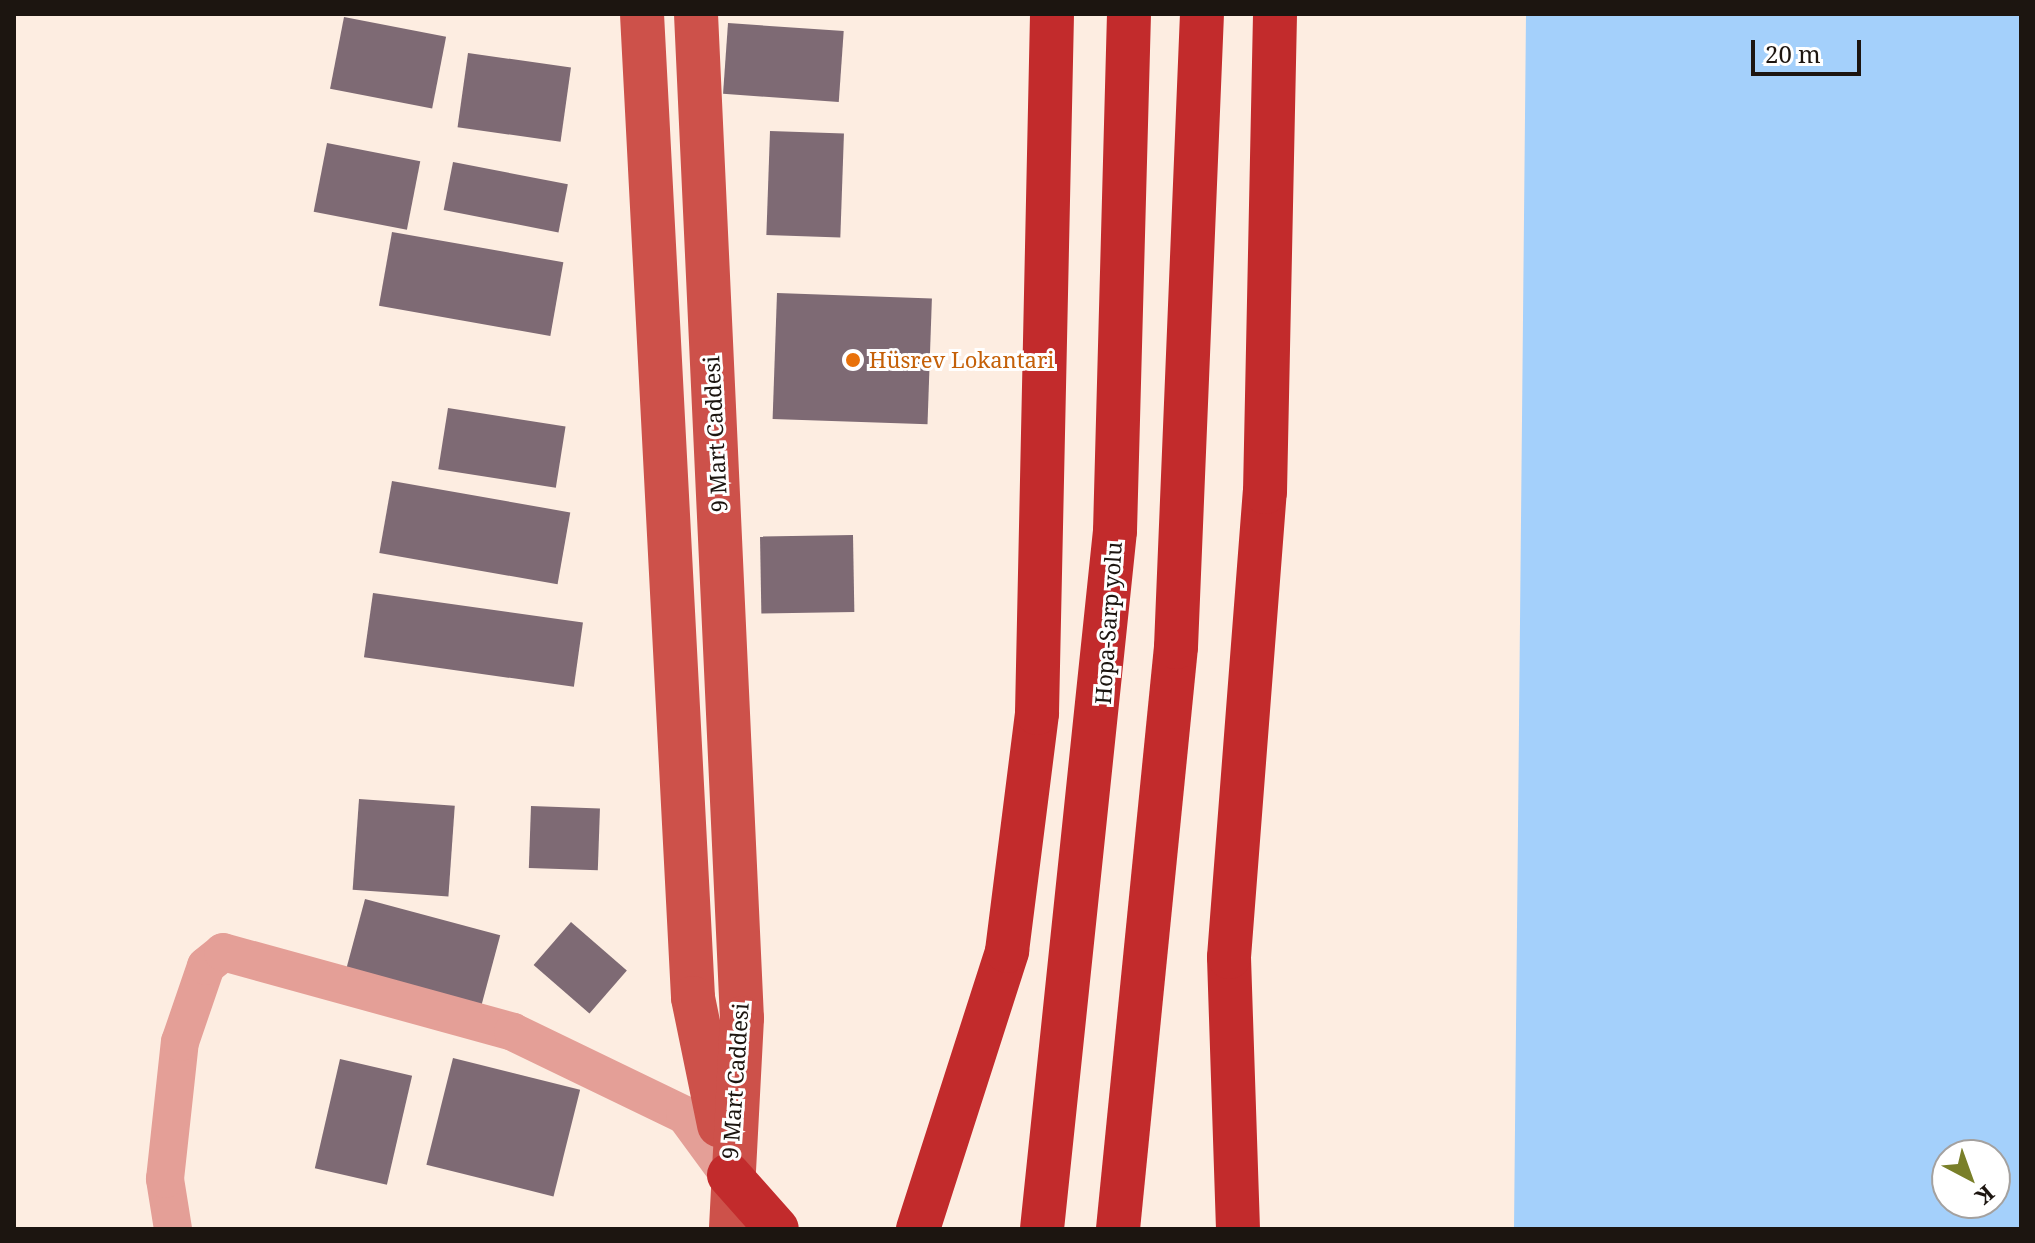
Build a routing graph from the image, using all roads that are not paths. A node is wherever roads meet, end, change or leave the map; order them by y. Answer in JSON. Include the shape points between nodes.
{"nodes":[{"id":1,"x":642,"y":14,"type":"edge"},
{"id":2,"x":696,"y":14,"type":"edge"},
{"id":3,"x":1052,"y":14,"type":"edge"},
{"id":4,"x":1129,"y":14,"type":"edge"},
{"id":5,"x":1202,"y":14,"type":"edge"},
{"id":6,"x":1275,"y":14,"type":"edge"},
{"id":7,"x":729,"y":1175,"type":"junction"},
{"id":8,"x":916,"y":1223,"type":"edge"},
{"id":9,"x":173,"y":1229,"type":"edge"},
{"id":10,"x":731,"y":1229,"type":"edge"},
{"id":11,"x":777,"y":1229,"type":"edge"},
{"id":12,"x":1042,"y":1229,"type":"edge"},
{"id":13,"x":1118,"y":1229,"type":"edge"},
{"id":14,"x":1238,"y":1229,"type":"edge"}],
"edges":[{"from":1,"to":7,"type":"main road","name":"9 Mart Caddesi","via":[[693,998]]},
{"from":2,"to":7,"type":"main road","name":"9 Mart Caddesi","via":[[742,1018]]},
{"from":3,"to":8,"type":"highway","via":[[1037,713],[1007,951]]},
{"from":4,"to":12,"type":"highway","name":"Hopa-Sarp yolu","via":[[1116,516]]},
{"from":5,"to":13,"type":"highway","via":[[1176,647]]},
{"from":6,"to":14,"type":"highway","via":[[1265,492],[1229,957]]},
{"from":7,"to":9,"type":"street","via":[[685,1115],[513,1032],[223,952],[206,966],[180,1042],[165,1179]]},
{"from":7,"to":10,"type":"main road"},
{"from":7,"to":11,"type":"highway"}]}
